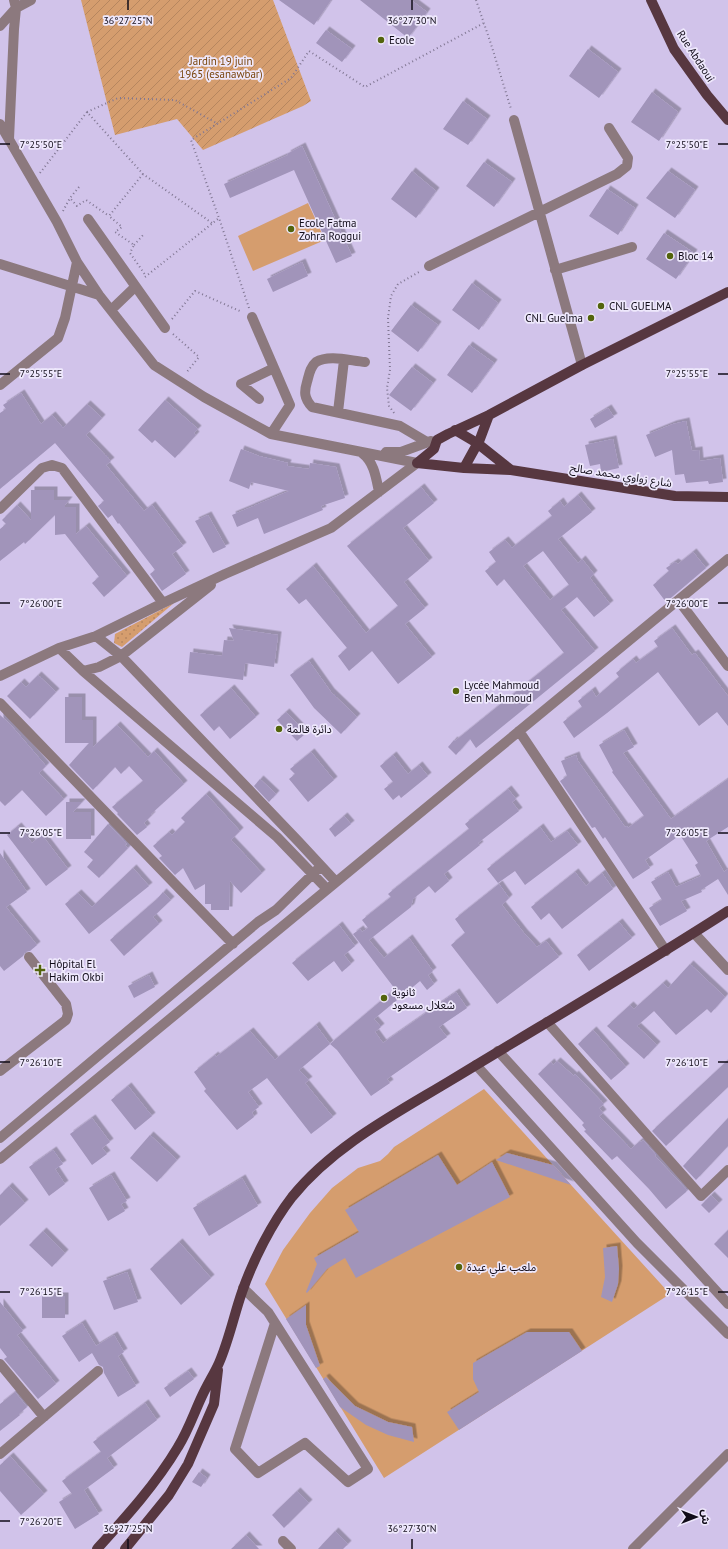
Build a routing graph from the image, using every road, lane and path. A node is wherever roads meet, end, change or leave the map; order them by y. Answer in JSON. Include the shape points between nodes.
{"nodes":[{"id":1,"x":31,"y":0,"type":"edge"},
{"id":2,"x":476,"y":0,"type":"edge"},
{"id":3,"x":650,"y":0,"type":"edge"},
{"id":4,"x":17,"y":3,"type":"edge"},
{"id":5,"x":484,"y":23,"type":"junction"},
{"id":6,"x":0,"y":26,"type":"edge"},
{"id":7,"x":87,"y":112,"type":"junction"},
{"id":8,"x":728,"y":119,"type":"edge"},
{"id":9,"x":514,"y":120,"type":"joint"},
{"id":10,"x":0,"y":124,"type":"edge"},
{"id":11,"x":218,"y":124,"type":"junction"},
{"id":12,"x":609,"y":128,"type":"dead end"},
{"id":13,"x":9,"y":139,"type":"junction"},
{"id":14,"x":143,"y":174,"type":"junction"},
{"id":15,"x":33,"y":182,"type":"junction"},
{"id":16,"x":79,"y":187,"type":"dead end"},
{"id":17,"x":539,"y":211,"type":"junction"},
{"id":18,"x":109,"y":216,"type":"junction"},
{"id":19,"x":219,"y":218,"type":"junction"},
{"id":20,"x":88,"y":219,"type":"dead end"},
{"id":21,"x":212,"y":223,"type":"junction"},
{"id":22,"x":144,"y":234,"type":"dead end"},
{"id":23,"x":134,"y":246,"type":"junction"},
{"id":24,"x":632,"y":247,"type":"dead end"},
{"id":25,"x":77,"y":262,"type":"junction"},
{"id":26,"x":0,"y":264,"type":"edge"},
{"id":27,"x":429,"y":266,"type":"joint"},
{"id":28,"x":555,"y":270,"type":"junction"},
{"id":29,"x":146,"y":276,"type":"junction"},
{"id":30,"x":135,"y":287,"type":"junction"},
{"id":31,"x":72,"y":288,"type":"junction"},
{"id":32,"x":728,"y":292,"type":"edge"},
{"id":33,"x":99,"y":295,"type":"junction"},
{"id":34,"x":111,"y":310,"type":"junction"},
{"id":35,"x":252,"y":317,"type":"junction"},
{"id":36,"x":168,"y":324,"type":"joint"},
{"id":37,"x":344,"y":360,"type":"junction"},
{"id":38,"x":365,"y":362,"type":"dead end"},
{"id":39,"x":582,"y":365,"type":"junction"},
{"id":40,"x":274,"y":368,"type":"junction"},
{"id":41,"x":0,"y":385,"type":"edge"},
{"id":42,"x":259,"y":399,"type":"dead end"},
{"id":43,"x":338,"y":412,"type":"junction"},
{"id":44,"x":489,"y":415,"type":"junction"},
{"id":45,"x":400,"y":426,"type":"junction"},
{"id":46,"x":455,"y":430,"type":"junction"},
{"id":47,"x":271,"y":434,"type":"junction"},
{"id":48,"x":432,"y":441,"type":"junction"},
{"id":49,"x":477,"y":443,"type":"junction"},
{"id":50,"x":362,"y":453,"type":"junction"},
{"id":51,"x":416,"y":463,"type":"junction"},
{"id":52,"x":464,"y":468,"type":"junction"},
{"id":53,"x":511,"y":470,"type":"junction"},
{"id":54,"x":379,"y":492,"type":"junction"},
{"id":55,"x":728,"y":497,"type":"edge"},
{"id":56,"x":0,"y":509,"type":"edge"},
{"id":57,"x":728,"y":559,"type":"edge"},
{"id":58,"x":225,"y":574,"type":"junction"},
{"id":59,"x":679,"y":601,"type":"junction"},
{"id":60,"x":163,"y":603,"type":"junction"},
{"id":61,"x":96,"y":636,"type":"junction"},
{"id":62,"x":59,"y":648,"type":"junction"},
{"id":63,"x":121,"y":656,"type":"junction"},
{"id":64,"x":728,"y":666,"type":"edge"},
{"id":65,"x":83,"y":671,"type":"junction"},
{"id":66,"x":0,"y":676,"type":"edge"},
{"id":67,"x":0,"y":703,"type":"edge"},
{"id":68,"x":519,"y":731,"type":"junction"},
{"id":69,"x":321,"y":866,"type":"junction"},
{"id":70,"x":312,"y":874,"type":"junction"},
{"id":71,"x":336,"y":882,"type":"junction"},
{"id":72,"x":326,"y":889,"type":"junction"},
{"id":73,"x":728,"y":911,"type":"edge"},
{"id":74,"x":694,"y":933,"type":"junction"},
{"id":75,"x":233,"y":944,"type":"junction"},
{"id":76,"x":666,"y":951,"type":"junction"},
{"id":77,"x":29,"y":957,"type":"dead end"},
{"id":78,"x":728,"y":970,"type":"edge"},
{"id":79,"x":547,"y":1022,"type":"junction"},
{"id":80,"x":498,"y":1051,"type":"junction"},
{"id":81,"x":476,"y":1065,"type":"junction"},
{"id":82,"x":0,"y":1071,"type":"edge"},
{"id":83,"x":0,"y":1138,"type":"edge"},
{"id":84,"x":0,"y":1159,"type":"edge"},
{"id":85,"x":728,"y":1170,"type":"edge"},
{"id":86,"x":243,"y":1288,"type":"junction"},
{"id":87,"x":728,"y":1304,"type":"edge"},
{"id":88,"x":275,"y":1323,"type":"junction"},
{"id":89,"x":728,"y":1334,"type":"edge"},
{"id":90,"x":219,"y":1362,"type":"junction"},
{"id":91,"x":0,"y":1364,"type":"edge"},
{"id":92,"x":98,"y":1371,"type":"dead end"},
{"id":93,"x":44,"y":1417,"type":"junction"},
{"id":94,"x":0,"y":1454,"type":"edge"},
{"id":95,"x":728,"y":1454,"type":"edge"},
{"id":96,"x":283,"y":1541,"type":"dead end"},
{"id":97,"x":97,"y":1549,"type":"edge"},
{"id":98,"x":125,"y":1549,"type":"edge"},
{"id":99,"x":291,"y":1549,"type":"edge"},
{"id":100,"x":633,"y":1549,"type":"edge"}],
"edges":[{"from":1,"to":4,"type":"street"},
{"from":2,"to":5,"type":"path"},
{"from":3,"to":8,"type":"main road","name":"Rue Abdaoui","via":[[674,49]]},
{"from":4,"to":6,"type":"street"},
{"from":4,"to":13,"type":"street"},
{"from":5,"to":9,"type":"path"},
{"from":5,"to":11,"type":"path","via":[[365,87],[309,52],[291,78]]},
{"from":7,"to":11,"type":"path","via":[[118,98],[175,100]]},
{"from":7,"to":14,"type":"path"},
{"from":7,"to":15,"type":"path"},
{"from":9,"to":17,"type":"street"},
{"from":10,"to":13,"type":"street"},
{"from":11,"to":19,"type":"path","via":[[191,140]]},
{"from":12,"to":17,"type":"street","via":[[628,158],[627,166],[617,174]]},
{"from":13,"to":15,"type":"street"},
{"from":14,"to":18,"type":"path"},
{"from":14,"to":21,"type":"path"},
{"from":15,"to":25,"type":"street"},
{"from":16,"to":18,"type":"path","via":[[70,198],[77,206],[86,200]]},
{"from":17,"to":27,"type":"street"},
{"from":17,"to":28,"type":"street"},
{"from":18,"to":23,"type":"path","via":[[122,227],[115,232]]},
{"from":19,"to":21,"type":"path"},
{"from":19,"to":35,"type":"path"},
{"from":20,"to":30,"type":"street"},
{"from":21,"to":29,"type":"path"},
{"from":22,"to":23,"type":"path"},
{"from":23,"to":29,"type":"path","via":[[130,253]]},
{"from":24,"to":28,"type":"street"},
{"from":25,"to":31,"type":"street"},
{"from":25,"to":33,"type":"street"},
{"from":26,"to":31,"type":"street"},
{"from":27,"to":45,"type":"path","via":[[398,284],[391,296],[388,318],[390,370],[387,388],[389,406]]},
{"from":28,"to":39,"type":"street"},
{"from":29,"to":30,"type":"path"},
{"from":30,"to":34,"type":"street"},
{"from":30,"to":36,"type":"street"},
{"from":31,"to":33,"type":"street"},
{"from":31,"to":41,"type":"street","via":[[58,338]]},
{"from":32,"to":39,"type":"main road"},
{"from":33,"to":34,"type":"street"},
{"from":34,"to":47,"type":"street","via":[[154,365],[204,398]]},
{"from":35,"to":36,"type":"path","via":[[195,291]]},
{"from":35,"to":40,"type":"street"},
{"from":37,"to":38,"type":"street"},
{"from":37,"to":43,"type":"street"},
{"from":37,"to":43,"type":"street","via":[[327,358],[316,363],[311,369],[304,392],[306,401],[312,407]]},
{"from":39,"to":44,"type":"main road"},
{"from":40,"to":42,"type":"street","via":[[241,384]]},
{"from":40,"to":47,"type":"street","via":[[290,405]]},
{"from":43,"to":45,"type":"street"},
{"from":44,"to":46,"type":"main road"},
{"from":44,"to":49,"type":"main road"},
{"from":45,"to":48,"type":"street"},
{"from":46,"to":48,"type":"main road"},
{"from":46,"to":49,"type":"main road","name":"شارع زواوي محمد صالح"},
{"from":47,"to":50,"type":"street"},
{"from":48,"to":50,"type":"street","via":[[401,452]]},
{"from":48,"to":51,"type":"main road","via":[[434,448]]},
{"from":49,"to":52,"type":"main road"},
{"from":49,"to":53,"type":"main road","name":"شارع زواوي محمد صالح"},
{"from":50,"to":51,"type":"street"},
{"from":50,"to":54,"type":"street","via":[[369,459],[373,468]]},
{"from":51,"to":52,"type":"main road","name":"شارع زواوي محمد صالح"},
{"from":51,"to":54,"type":"street"},
{"from":52,"to":53,"type":"main road","name":"شارع زواوي محمد صالح"},
{"from":53,"to":55,"type":"main road","name":"شارع زواوي محمد صالح","via":[[675,496]]},
{"from":54,"to":58,"type":"street","via":[[331,528]]},
{"from":56,"to":60,"type":"street","via":[[42,468],[52,465],[62,468]]},
{"from":57,"to":59,"type":"street"},
{"from":58,"to":60,"type":"street"},
{"from":58,"to":63,"type":"street"},
{"from":59,"to":64,"type":"street"},
{"from":59,"to":68,"type":"street"},
{"from":60,"to":61,"type":"street"},
{"from":61,"to":62,"type":"street"},
{"from":61,"to":63,"type":"street"},
{"from":62,"to":65,"type":"street"},
{"from":62,"to":66,"type":"street"},
{"from":63,"to":65,"type":"street","via":[[99,667]]},
{"from":63,"to":69,"type":"street"},
{"from":65,"to":70,"type":"street","via":[[277,837]]},
{"from":67,"to":75,"type":"street"},
{"from":68,"to":71,"type":"street"},
{"from":68,"to":76,"type":"street"},
{"from":69,"to":70,"type":"street"},
{"from":69,"to":71,"type":"street"},
{"from":70,"to":72,"type":"street"},
{"from":70,"to":75,"type":"street","via":[[276,910]]},
{"from":71,"to":72,"type":"street"},
{"from":72,"to":84,"type":"street"},
{"from":73,"to":74,"type":"main road"},
{"from":74,"to":76,"type":"main road"},
{"from":74,"to":78,"type":"street"},
{"from":75,"to":83,"type":"street"},
{"from":76,"to":79,"type":"main road"},
{"from":77,"to":82,"type":"street","via":[[66,1004],[68,1014],[66,1020]]},
{"from":79,"to":80,"type":"main road"},
{"from":79,"to":85,"type":"street","via":[[701,1196]]},
{"from":80,"to":81,"type":"main road"},
{"from":80,"to":87,"type":"street"},
{"from":81,"to":86,"type":"main road","via":[[358,1139],[311,1176],[291,1198],[275,1222]]},
{"from":81,"to":89,"type":"street","via":[[637,1243]]},
{"from":86,"to":88,"type":"street","via":[[268,1312]]},
{"from":86,"to":90,"type":"main road"},
{"from":88,"to":88,"type":"street","via":[[368,1469],[348,1482],[306,1444],[258,1473],[235,1449]]},
{"from":90,"to":97,"type":"main road","via":[[179,1446],[149,1488]]},
{"from":90,"to":98,"type":"main road","via":[[214,1404],[188,1464],[169,1495]]},
{"from":91,"to":93,"type":"street"},
{"from":92,"to":93,"type":"street"},
{"from":93,"to":94,"type":"street"},
{"from":95,"to":100,"type":"street"},
{"from":96,"to":99,"type":"street"}]}
